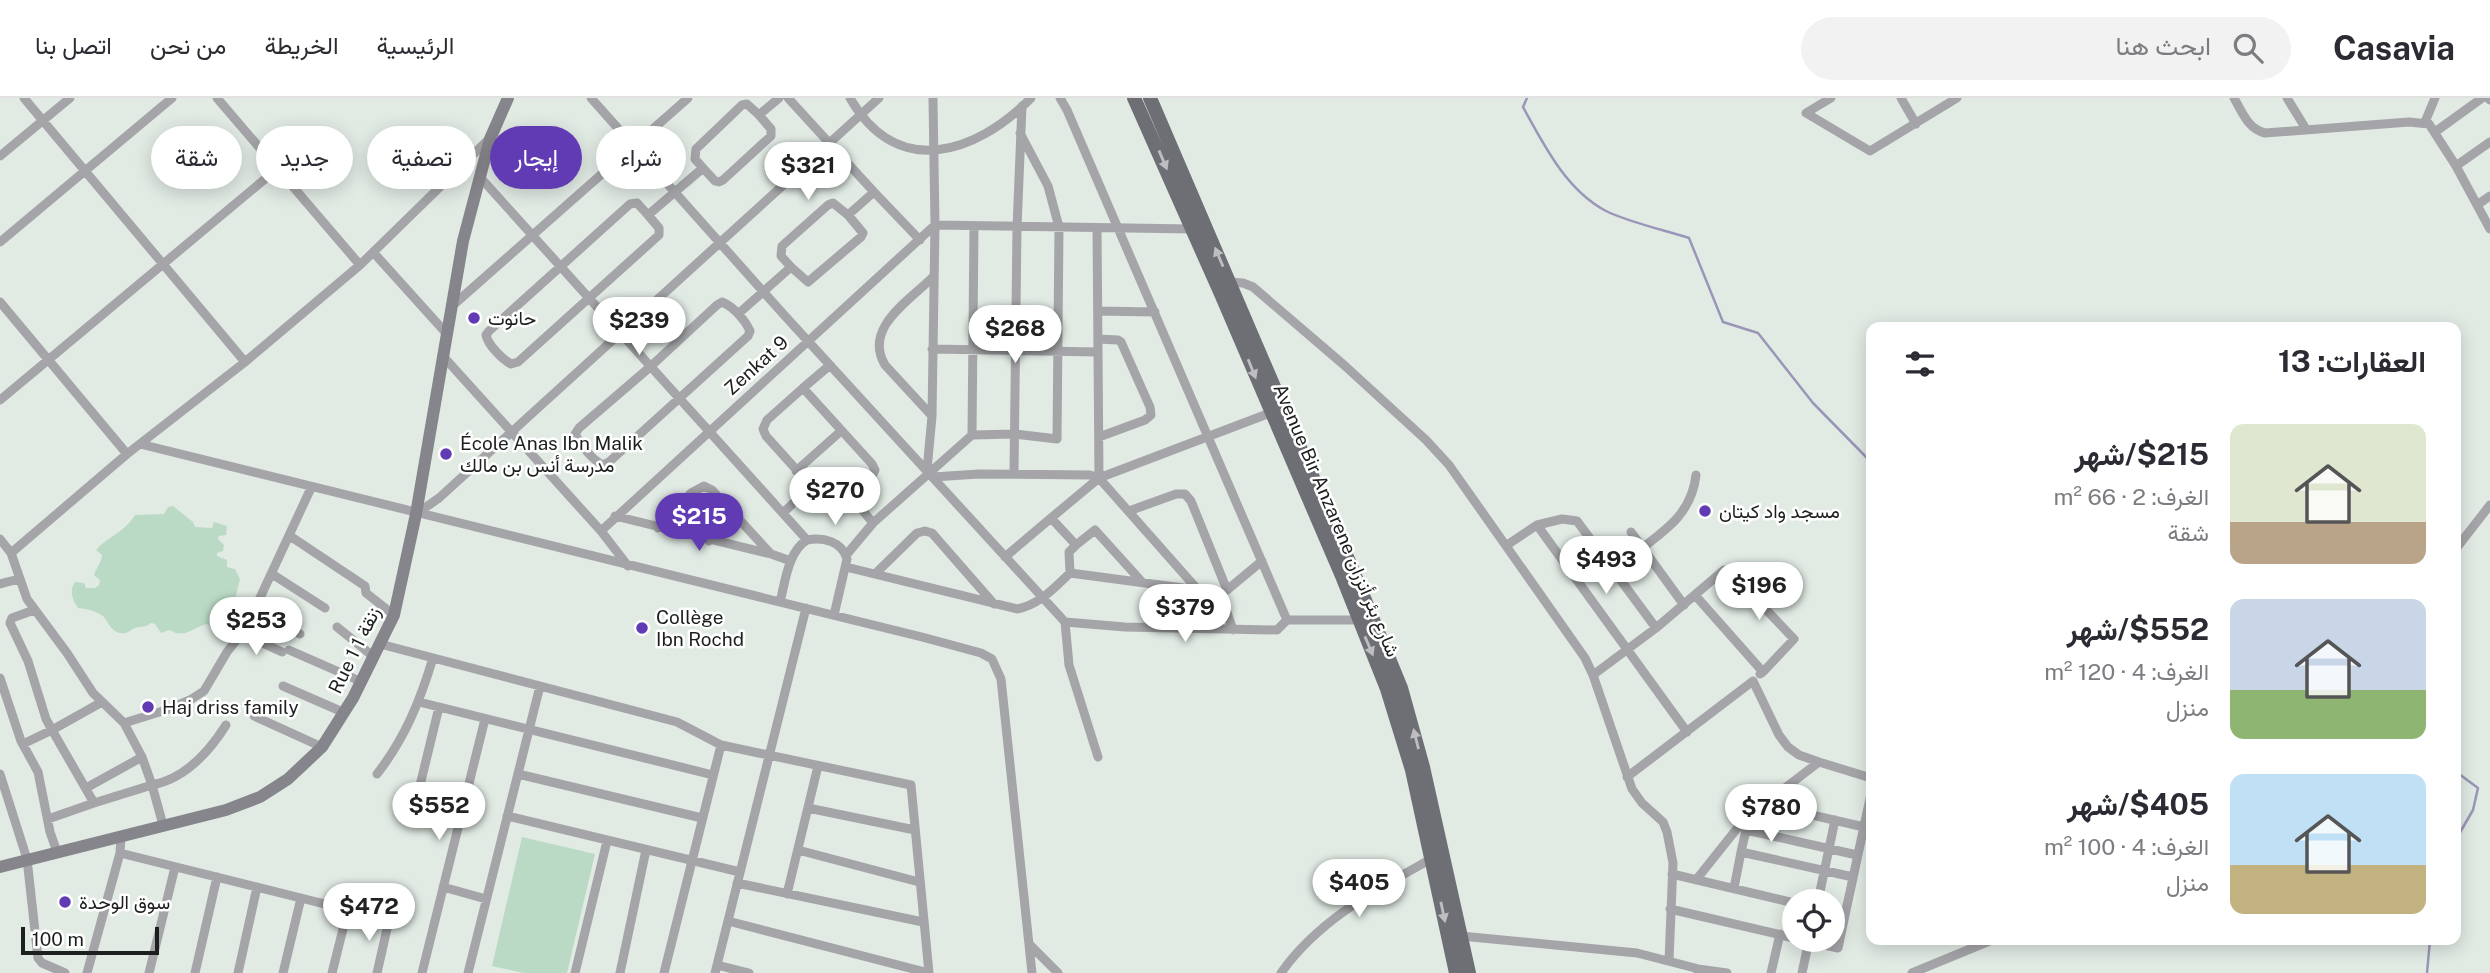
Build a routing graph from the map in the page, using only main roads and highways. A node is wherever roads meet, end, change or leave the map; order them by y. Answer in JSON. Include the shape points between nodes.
{"nodes":[{"id":1,"x":1134,"y":98,"type":"edge"},
{"id":2,"x":1150,"y":98,"type":"edge"},
{"id":3,"x":1456,"y":973,"type":"edge"},
{"id":4,"x":1469,"y":973,"type":"edge"}],
"edges":[{"from":1,"to":3,"type":"main road","name":"Avenue Bir Anzarene شارع بئر أنزران","one_way":true,"via":[[1387,689],[1402,734]]},
{"from":4,"to":2,"type":"main road","name":"Avenue Bir Anzarene شارع بئر أنزران","one_way":true,"via":[[1401,688]]}]}
